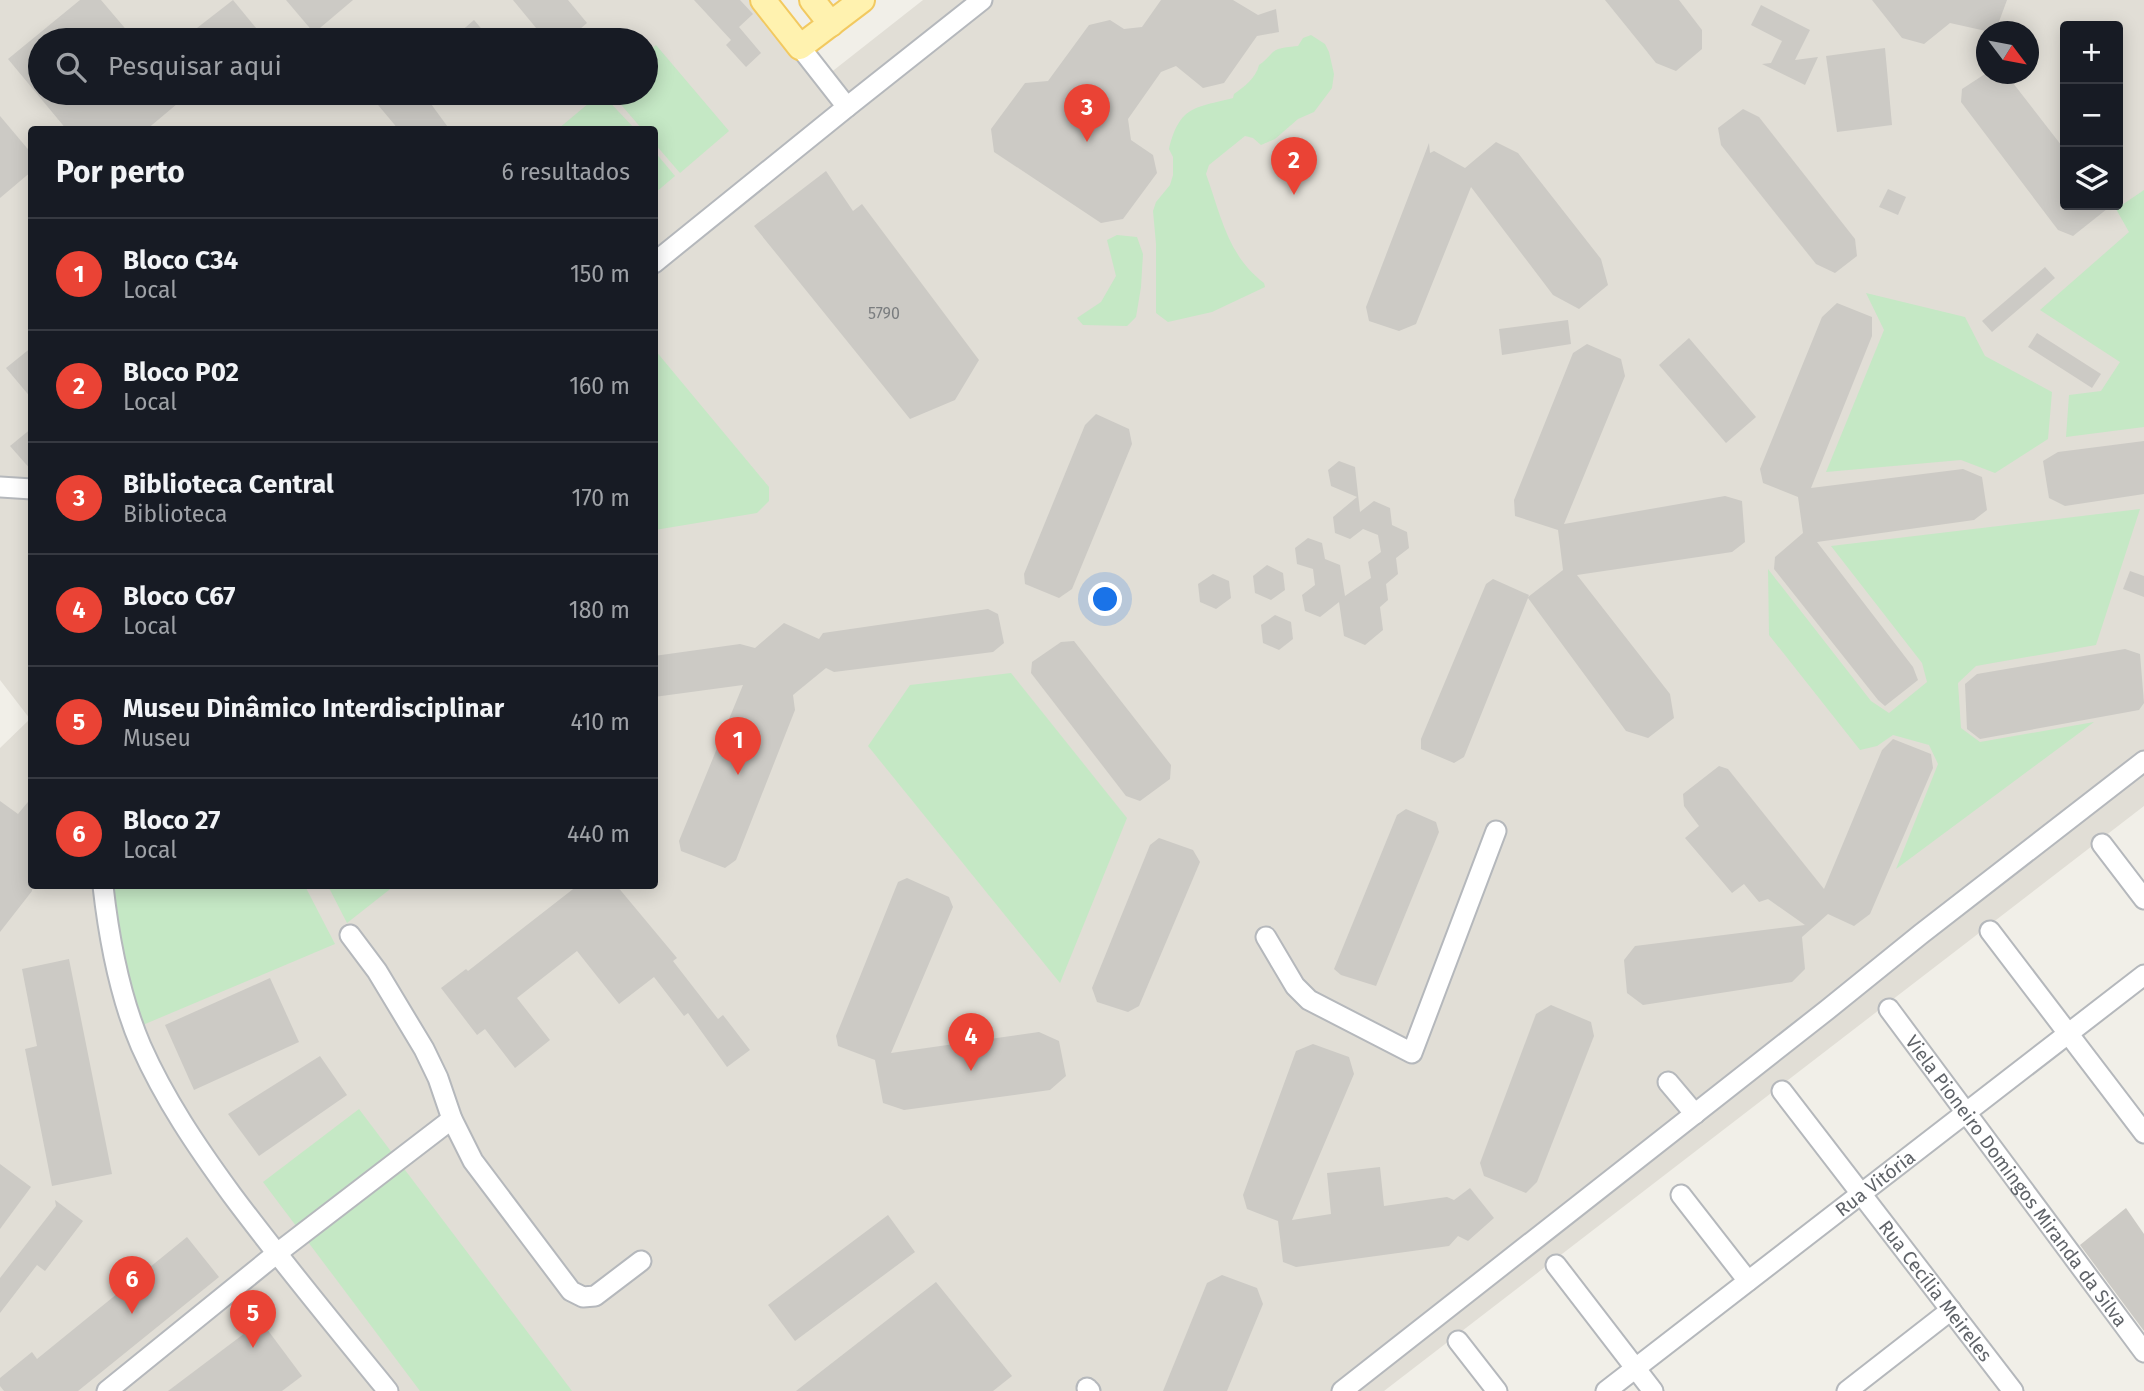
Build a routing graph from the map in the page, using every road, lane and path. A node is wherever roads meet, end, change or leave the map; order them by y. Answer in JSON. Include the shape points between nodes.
{"nodes":[{"id":1,"x":763,"y":0,"type":"edge"},
{"id":2,"x":812,"y":0,"type":"edge"},
{"id":3,"x":862,"y":0,"type":"edge"},
{"id":4,"x":982,"y":0,"type":"edge"},
{"id":5,"x":831,"y":24,"type":"junction"},
{"id":6,"x":800,"y":47,"type":"junction"},
{"id":7,"x":846,"y":107,"type":"junction"},
{"id":8,"x":658,"y":261,"type":"edge"},
{"id":9,"x":0,"y":488,"type":"edge"},
{"id":10,"x":28,"y":489,"type":"edge"},
{"id":11,"x":2144,"y":761,"type":"edge"},
{"id":12,"x":1496,"y":831,"type":"dead end"},
{"id":13,"x":2102,"y":844,"type":"dead end"},
{"id":14,"x":103,"y":889,"type":"edge"},
{"id":15,"x":2144,"y":899,"type":"edge"},
{"id":16,"x":1990,"y":931,"type":"dead end"},
{"id":17,"x":350,"y":935,"type":"dead end"},
{"id":18,"x":1266,"y":937,"type":"dead end"},
{"id":19,"x":2144,"y":975,"type":"edge"},
{"id":20,"x":1889,"y":1009,"type":"dead end"},
{"id":21,"x":2068,"y":1034,"type":"junction"},
{"id":22,"x":1668,"y":1082,"type":"dead end"},
{"id":23,"x":1782,"y":1091,"type":"dead end"},
{"id":24,"x":1966,"y":1113,"type":"junction"},
{"id":25,"x":1695,"y":1114,"type":"junction"},
{"id":26,"x":452,"y":1119,"type":"junction"},
{"id":27,"x":2144,"y":1133,"type":"edge"},
{"id":28,"x":1861,"y":1194,"type":"junction"},
{"id":29,"x":1681,"y":1195,"type":"dead end"},
{"id":30,"x":276,"y":1254,"type":"junction"},
{"id":31,"x":641,"y":1261,"type":"dead end"},
{"id":32,"x":1556,"y":1265,"type":"dead end"},
{"id":33,"x":1748,"y":1281,"type":"junction"},
{"id":34,"x":1951,"y":1310,"type":"junction"},
{"id":35,"x":1458,"y":1341,"type":"dead end"},
{"id":36,"x":2144,"y":1352,"type":"edge"},
{"id":37,"x":1635,"y":1368,"type":"junction"},
{"id":38,"x":107,"y":1391,"type":"edge"},
{"id":39,"x":388,"y":1391,"type":"edge"},
{"id":40,"x":1342,"y":1391,"type":"edge"},
{"id":41,"x":1497,"y":1391,"type":"edge"},
{"id":42,"x":1606,"y":1391,"type":"edge"},
{"id":43,"x":1653,"y":1391,"type":"edge"},
{"id":44,"x":1847,"y":1391,"type":"edge"},
{"id":45,"x":2013,"y":1391,"type":"edge"}],
"edges":[{"from":1,"to":6,"type":"main road"},
{"from":2,"to":5,"type":"main road"},
{"from":3,"to":5,"type":"main road"},
{"from":4,"to":7,"type":"street"},
{"from":5,"to":6,"type":"main road"},
{"from":6,"to":7,"type":"street"},
{"from":7,"to":8,"type":"street"},
{"from":9,"to":10,"type":"street"},
{"from":11,"to":25,"type":"street"},
{"from":12,"to":18,"type":"street","via":[[1412,1054],[1310,1000],[1295,986]]},
{"from":13,"to":15,"type":"street"},
{"from":14,"to":30,"type":"street","via":[[114,961],[145,1055],[193,1142]]},
{"from":16,"to":21,"type":"street"},
{"from":17,"to":26,"type":"street","via":[[424,1049]]},
{"from":19,"to":21,"type":"street","name":"Rua Vitória"},
{"from":20,"to":24,"type":"street","name":"Viela Pioneiro Domingos Miranda da Silva"},
{"from":21,"to":24,"type":"street","name":"Rua Vitória"},
{"from":21,"to":27,"type":"street"},
{"from":22,"to":25,"type":"street"},
{"from":23,"to":28,"type":"street","name":"Rua Cecília Meireles"},
{"from":24,"to":28,"type":"street","name":"Rua Vitória"},
{"from":24,"to":36,"type":"street","name":"Viela Pioneiro Domingos Miranda da Silva"},
{"from":25,"to":40,"type":"street"},
{"from":26,"to":30,"type":"street"},
{"from":26,"to":31,"type":"street","via":[[473,1161],[571,1291],[595,1296]]},
{"from":28,"to":33,"type":"street","name":"Rua Vitória"},
{"from":28,"to":34,"type":"street","name":"Rua Cecília Meireles"},
{"from":29,"to":33,"type":"street"},
{"from":30,"to":38,"type":"street"},
{"from":30,"to":39,"type":"street"},
{"from":32,"to":37,"type":"street"},
{"from":33,"to":37,"type":"street","name":"Rua Vitória"},
{"from":34,"to":44,"type":"street"},
{"from":34,"to":45,"type":"street","name":"Rua Cecília Meireles"},
{"from":35,"to":41,"type":"street"},
{"from":37,"to":42,"type":"street","name":"Rua Vitória"},
{"from":37,"to":43,"type":"street"}]}
